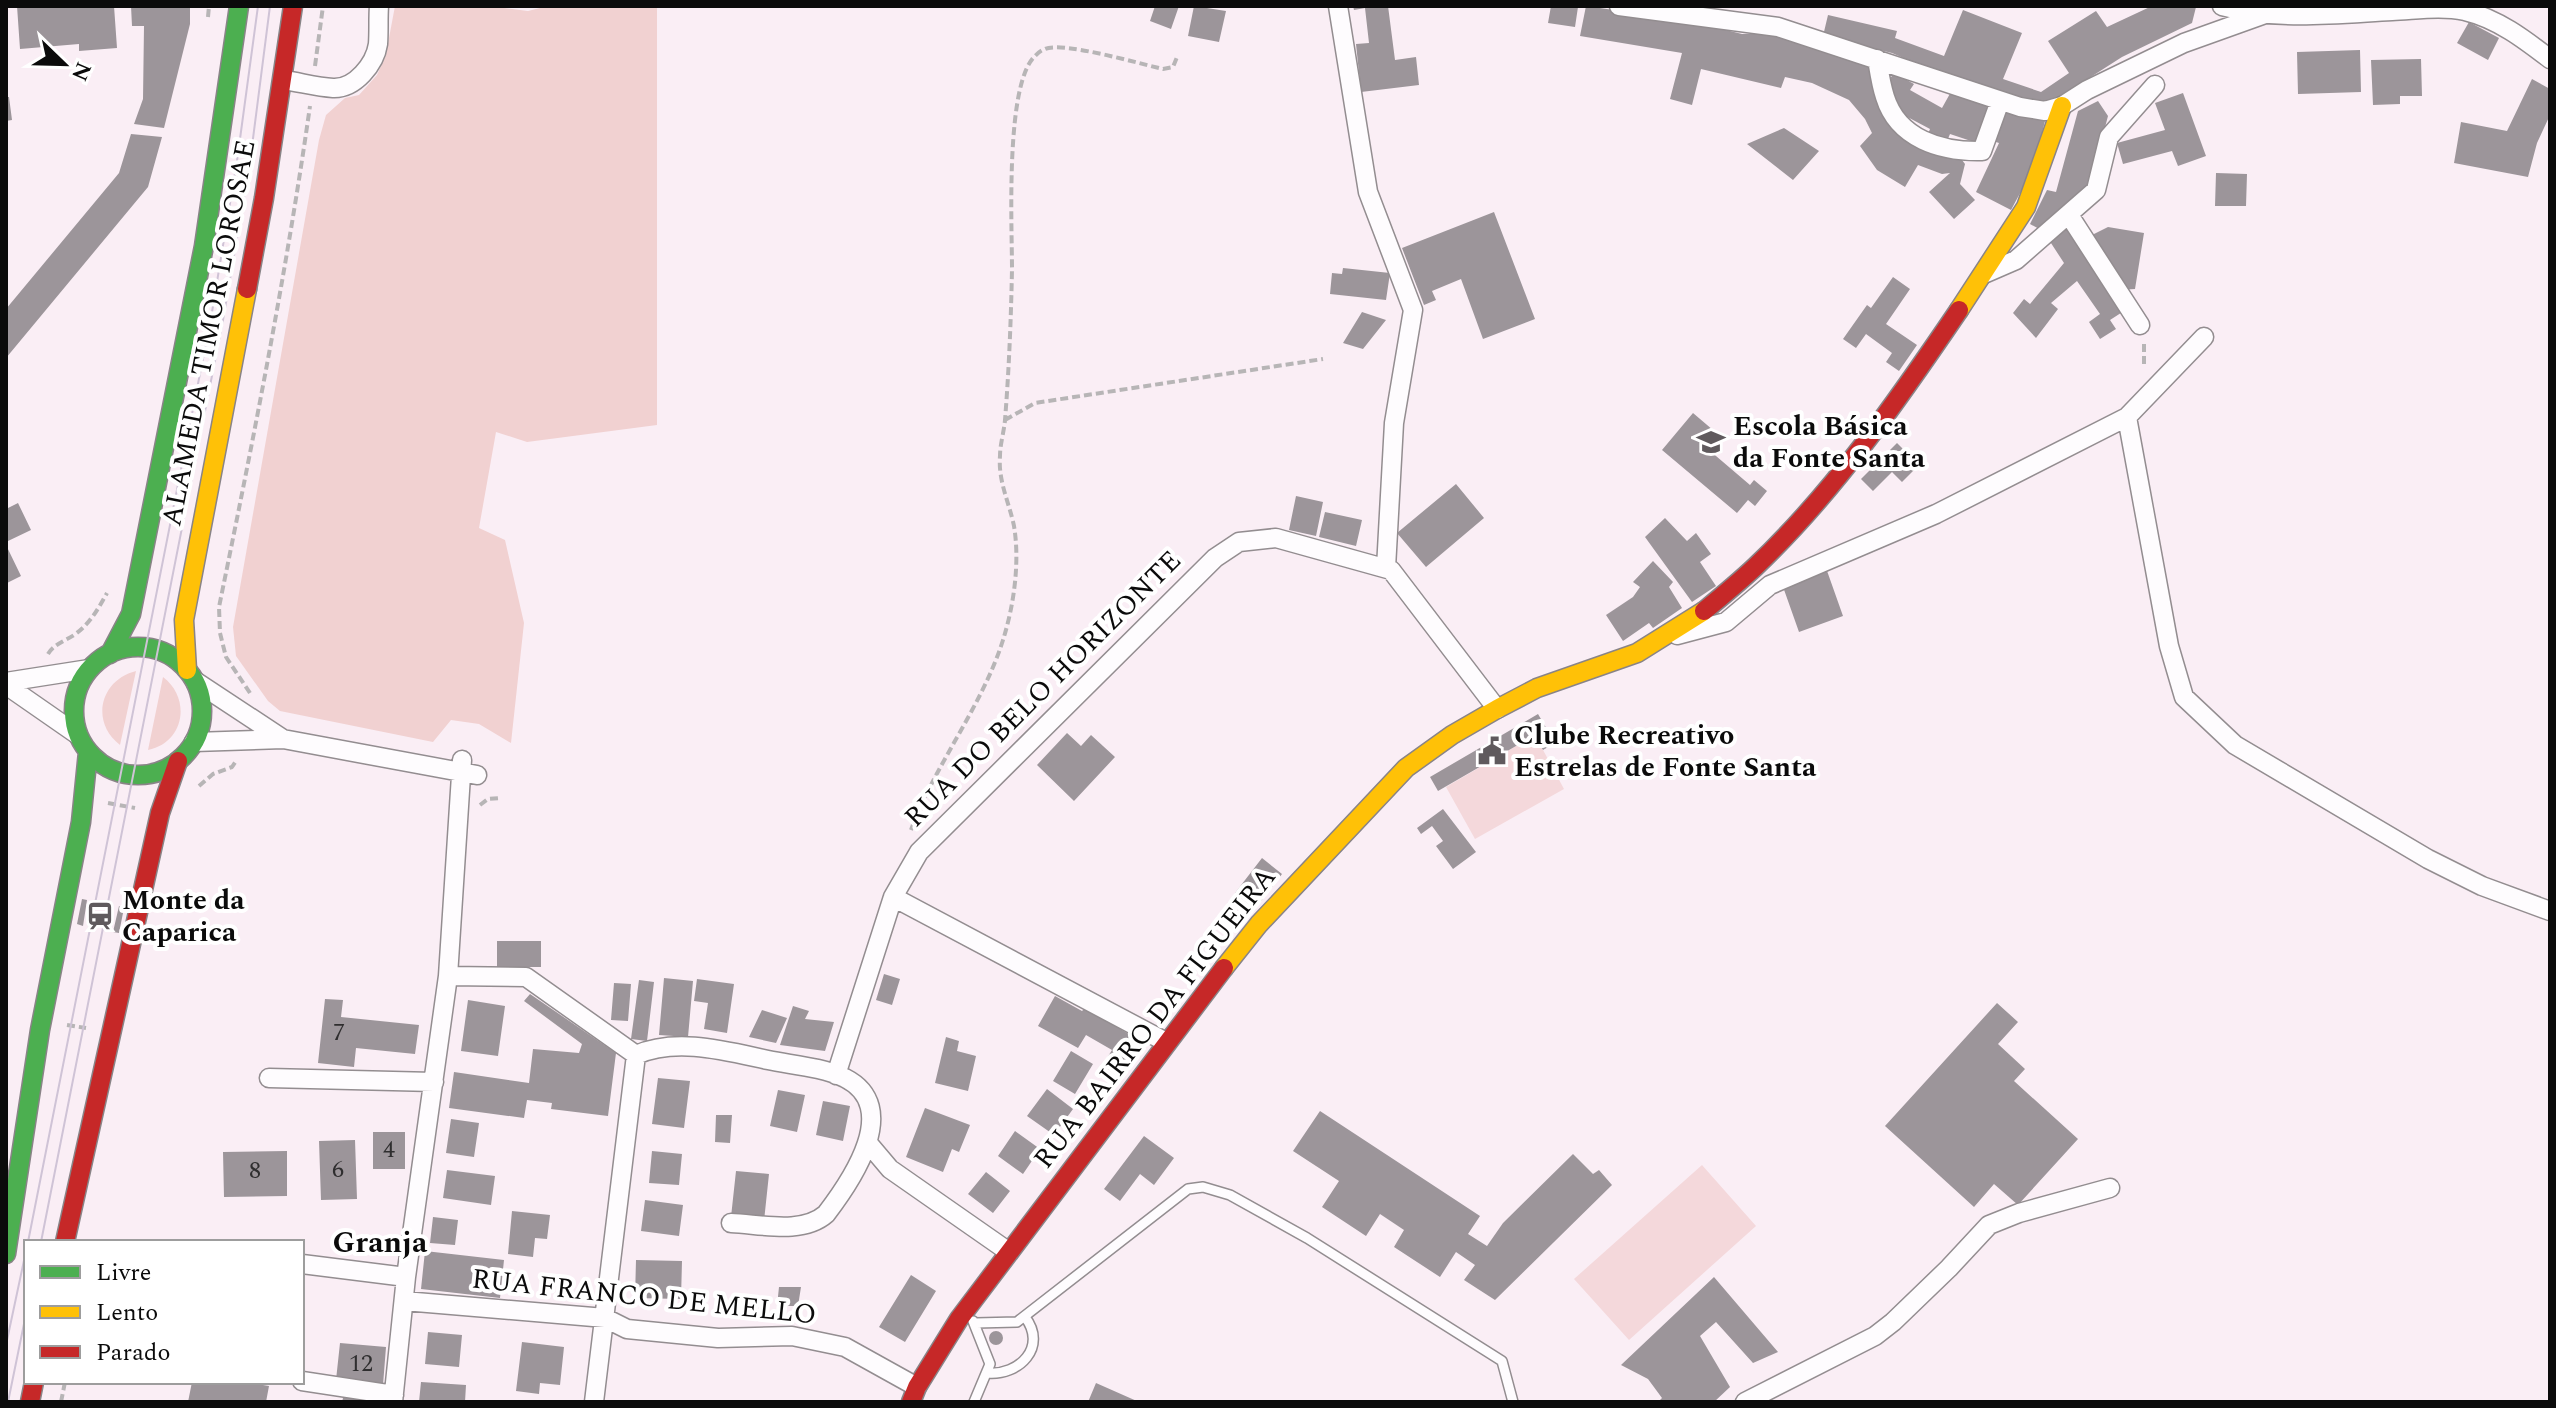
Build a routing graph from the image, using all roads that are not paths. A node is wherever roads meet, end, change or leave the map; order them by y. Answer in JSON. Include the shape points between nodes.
{"nodes":[{"id":1,"x":239,"y":6,"type":"edge"},
{"id":2,"x":293,"y":6,"type":"edge"},
{"id":3,"x":379,"y":6,"type":"edge"},
{"id":4,"x":1338,"y":6,"type":"edge"},
{"id":5,"x":1619,"y":6,"type":"edge"},
{"id":6,"x":2222,"y":6,"type":"edge"},
{"id":7,"x":2265,"y":14,"type":"junction"},
{"id":8,"x":2550,"y":37,"type":"edge"},
{"id":9,"x":2529,"y":43,"type":"junction"},
{"id":10,"x":1877,"y":59,"type":"junction"},
{"id":11,"x":2550,"y":59,"type":"edge"},
{"id":12,"x":283,"y":80,"type":"junction"},
{"id":13,"x":2155,"y":85,"type":"dead end"},
{"id":14,"x":2000,"y":101,"type":"junction"},
{"id":15,"x":2062,"y":106,"type":"junction"},
{"id":16,"x":2069,"y":215,"type":"junction"},
{"id":17,"x":1986,"y":273,"type":"junction"},
{"id":18,"x":2140,"y":325,"type":"road end"},
{"id":19,"x":2204,"y":337,"type":"dead end"},
{"id":20,"x":2127,"y":417,"type":"junction"},
{"id":21,"x":1386,"y":568,"type":"junction"},
{"id":22,"x":1656,"y":641,"type":"junction"},
{"id":23,"x":110,"y":654,"type":"junction"},
{"id":24,"x":89,"y":669,"type":"junction"},
{"id":25,"x":191,"y":675,"type":"junction"},
{"id":26,"x":6,"y":684,"type":"edge"},
{"id":27,"x":1497,"y":709,"type":"junction"},
{"id":28,"x":283,"y":739,"type":"junction"},
{"id":29,"x":194,"y":742,"type":"junction"},
{"id":30,"x":83,"y":744,"type":"junction"},
{"id":31,"x":178,"y":761,"type":"junction"},
{"id":32,"x":893,"y":897,"type":"junction"},
{"id":33,"x":2550,"y":911,"type":"edge"},
{"id":34,"x":448,"y":976,"type":"junction"},
{"id":35,"x":1166,"y":1042,"type":"junction"},
{"id":36,"x":636,"y":1055,"type":"junction"},
{"id":37,"x":836,"y":1075,"type":"junction"},
{"id":38,"x":269,"y":1078,"type":"dead end"},
{"id":39,"x":434,"y":1082,"type":"junction"},
{"id":40,"x":868,"y":1143,"type":"junction"},
{"id":41,"x":2110,"y":1188,"type":"dead end"},
{"id":42,"x":731,"y":1223,"type":"dead end"},
{"id":43,"x":65,"y":1240,"type":"edge"},
{"id":44,"x":1009,"y":1252,"type":"junction"},
{"id":45,"x":6,"y":1254,"type":"edge"},
{"id":46,"x":304,"y":1264,"type":"edge"},
{"id":47,"x":406,"y":1277,"type":"junction"},
{"id":48,"x":404,"y":1301,"type":"junction"},
{"id":49,"x":1025,"y":1317,"type":"junction"},
{"id":50,"x":605,"y":1318,"type":"junction"},
{"id":51,"x":970,"y":1318,"type":"junction"},
{"id":52,"x":987,"y":1373,"type":"junction"},
{"id":53,"x":304,"y":1381,"type":"edge"},
{"id":54,"x":914,"y":1394,"type":"edge"},
{"id":55,"x":394,"y":1398,"type":"edge"},
{"id":56,"x":594,"y":1402,"type":"edge"},
{"id":57,"x":974,"y":1402,"type":"edge"},
{"id":58,"x":1513,"y":1402,"type":"edge"},
{"id":59,"x":1745,"y":1402,"type":"edge"}],
"edges":[{"from":1,"to":23,"type":"main road","name":"ALAMEDA TIMOR LOROSAE","via":[[204,246],[131,614]]},
{"from":2,"to":12,"type":"main road","name":"ALAMEDA TIMOR LOROSAE"},
{"from":3,"to":12,"type":"street","via":[[378,47],[358,79],[334,88]]},
{"from":4,"to":21,"type":"street","via":[[1368,192],[1413,310],[1394,423]]},
{"from":5,"to":10,"type":"street","via":[[1778,27]]},
{"from":6,"to":7,"type":"street"},
{"from":7,"to":9,"type":"street","via":[[2443,8],[2494,21]]},
{"from":7,"to":15,"type":"street","via":[[2184,43]]},
{"from":8,"to":9,"type":"street"},
{"from":9,"to":11,"type":"street"},
{"from":10,"to":14,"type":"street"},
{"from":10,"to":14,"type":"street","via":[[1885,98],[1903,129],[1941,148],[1982,151]]},
{"from":12,"to":25,"type":"main road","name":"ALAMEDA TIMOR LOROSAE","via":[[184,620]]},
{"from":13,"to":16,"type":"street","via":[[2109,137],[2096,190]]},
{"from":14,"to":15,"type":"street","via":[[2045,111]]},
{"from":15,"to":17,"type":"main road","name":"RUA BAIRRO DA FIGUEIRA","via":[[2026,207]]},
{"from":16,"to":17,"type":"street","via":[[2016,260]]},
{"from":16,"to":18,"type":"street"},
{"from":17,"to":22,"type":"main road","name":"RUA BAIRRO DA FIGUEIRA","via":[[1858,452],[1814,504],[1724,594]]},
{"from":19,"to":20,"type":"street"},
{"from":20,"to":22,"type":"street","via":[[1936,514],[1770,585],[1726,622]]},
{"from":20,"to":33,"type":"street","via":[[2169,646],[2184,697],[2235,745],[2428,859]]},
{"from":21,"to":27,"type":"street","via":[[1398,576]]},
{"from":21,"to":32,"type":"street","name":"RUA DO BELO HORIZONTE","via":[[1276,538],[1249,539],[1229,548],[925,845]]},
{"from":22,"to":27,"type":"main road","name":"RUA BAIRRO DA FIGUEIRA"},
{"from":23,"to":24,"type":"main road"},
{"from":23,"to":25,"type":"main road","via":[[147,648],[175,658]]},
{"from":24,"to":26,"type":"street"},
{"from":24,"to":30,"type":"main road","via":[[74,701]]},
{"from":25,"to":28,"type":"street"},
{"from":25,"to":29,"type":"main road","via":[[201,701]]},
{"from":26,"to":30,"type":"street"},
{"from":27,"to":35,"type":"main road","name":"RUA BAIRRO DA FIGUEIRA","via":[[1406,768],[1259,924]]},
{"from":28,"to":29,"type":"street"},
{"from":28,"to":34,"type":"street","via":[[467,769]]},
{"from":29,"to":31,"type":"main road"},
{"from":30,"to":31,"type":"main road","via":[[109,769],[135,775],[151,774]]},
{"from":30,"to":45,"type":"main road","via":[[85,799],[42,1020]]},
{"from":31,"to":43,"type":"main road","via":[[160,813]]},
{"from":32,"to":35,"type":"street"},
{"from":32,"to":37,"type":"street","name":"RUA DO BELO HORIZONTE"},
{"from":34,"to":36,"type":"street","via":[[526,977]]},
{"from":34,"to":39,"type":"street"},
{"from":35,"to":44,"type":"main road","name":"RUA BAIRRO DA FIGUEIRA"},
{"from":36,"to":37,"type":"street","via":[[669,1045]]},
{"from":36,"to":50,"type":"street"},
{"from":37,"to":40,"type":"street","via":[[853,1083],[867,1099],[872,1124]]},
{"from":38,"to":39,"type":"street"},
{"from":39,"to":47,"type":"street"},
{"from":40,"to":42,"type":"street","via":[[818,1221],[802,1226]]},
{"from":40,"to":44,"type":"street","via":[[890,1169]]},
{"from":41,"to":59,"type":"street","via":[[1989,1225],[1875,1336]]},
{"from":44,"to":51,"type":"main road","name":"RUA BAIRRO DA FIGUEIRA"},
{"from":46,"to":47,"type":"street"},
{"from":47,"to":48,"type":"street"},
{"from":48,"to":50,"type":"street","name":"RUA FRANCO DE MELLO"},
{"from":48,"to":55,"type":"street"},
{"from":49,"to":51,"type":"lane","via":[[1017,1322]]},
{"from":49,"to":52,"type":"lane","via":[[1032,1333],[1029,1354],[1011,1371]]},
{"from":49,"to":58,"type":"lane","via":[[1188,1189],[1203,1187],[1230,1195],[1307,1238],[1502,1361]]},
{"from":50,"to":54,"type":"street","name":"RUA FRANCO DE MELLO","via":[[627,1329],[718,1338],[792,1336],[845,1347]]},
{"from":50,"to":56,"type":"street"},
{"from":51,"to":52,"type":"lane","via":[[990,1364]]},
{"from":51,"to":54,"type":"main road","name":"RUA BAIRRO DA FIGUEIRA"},
{"from":52,"to":57,"type":"lane"},
{"from":53,"to":55,"type":"street"}]}
